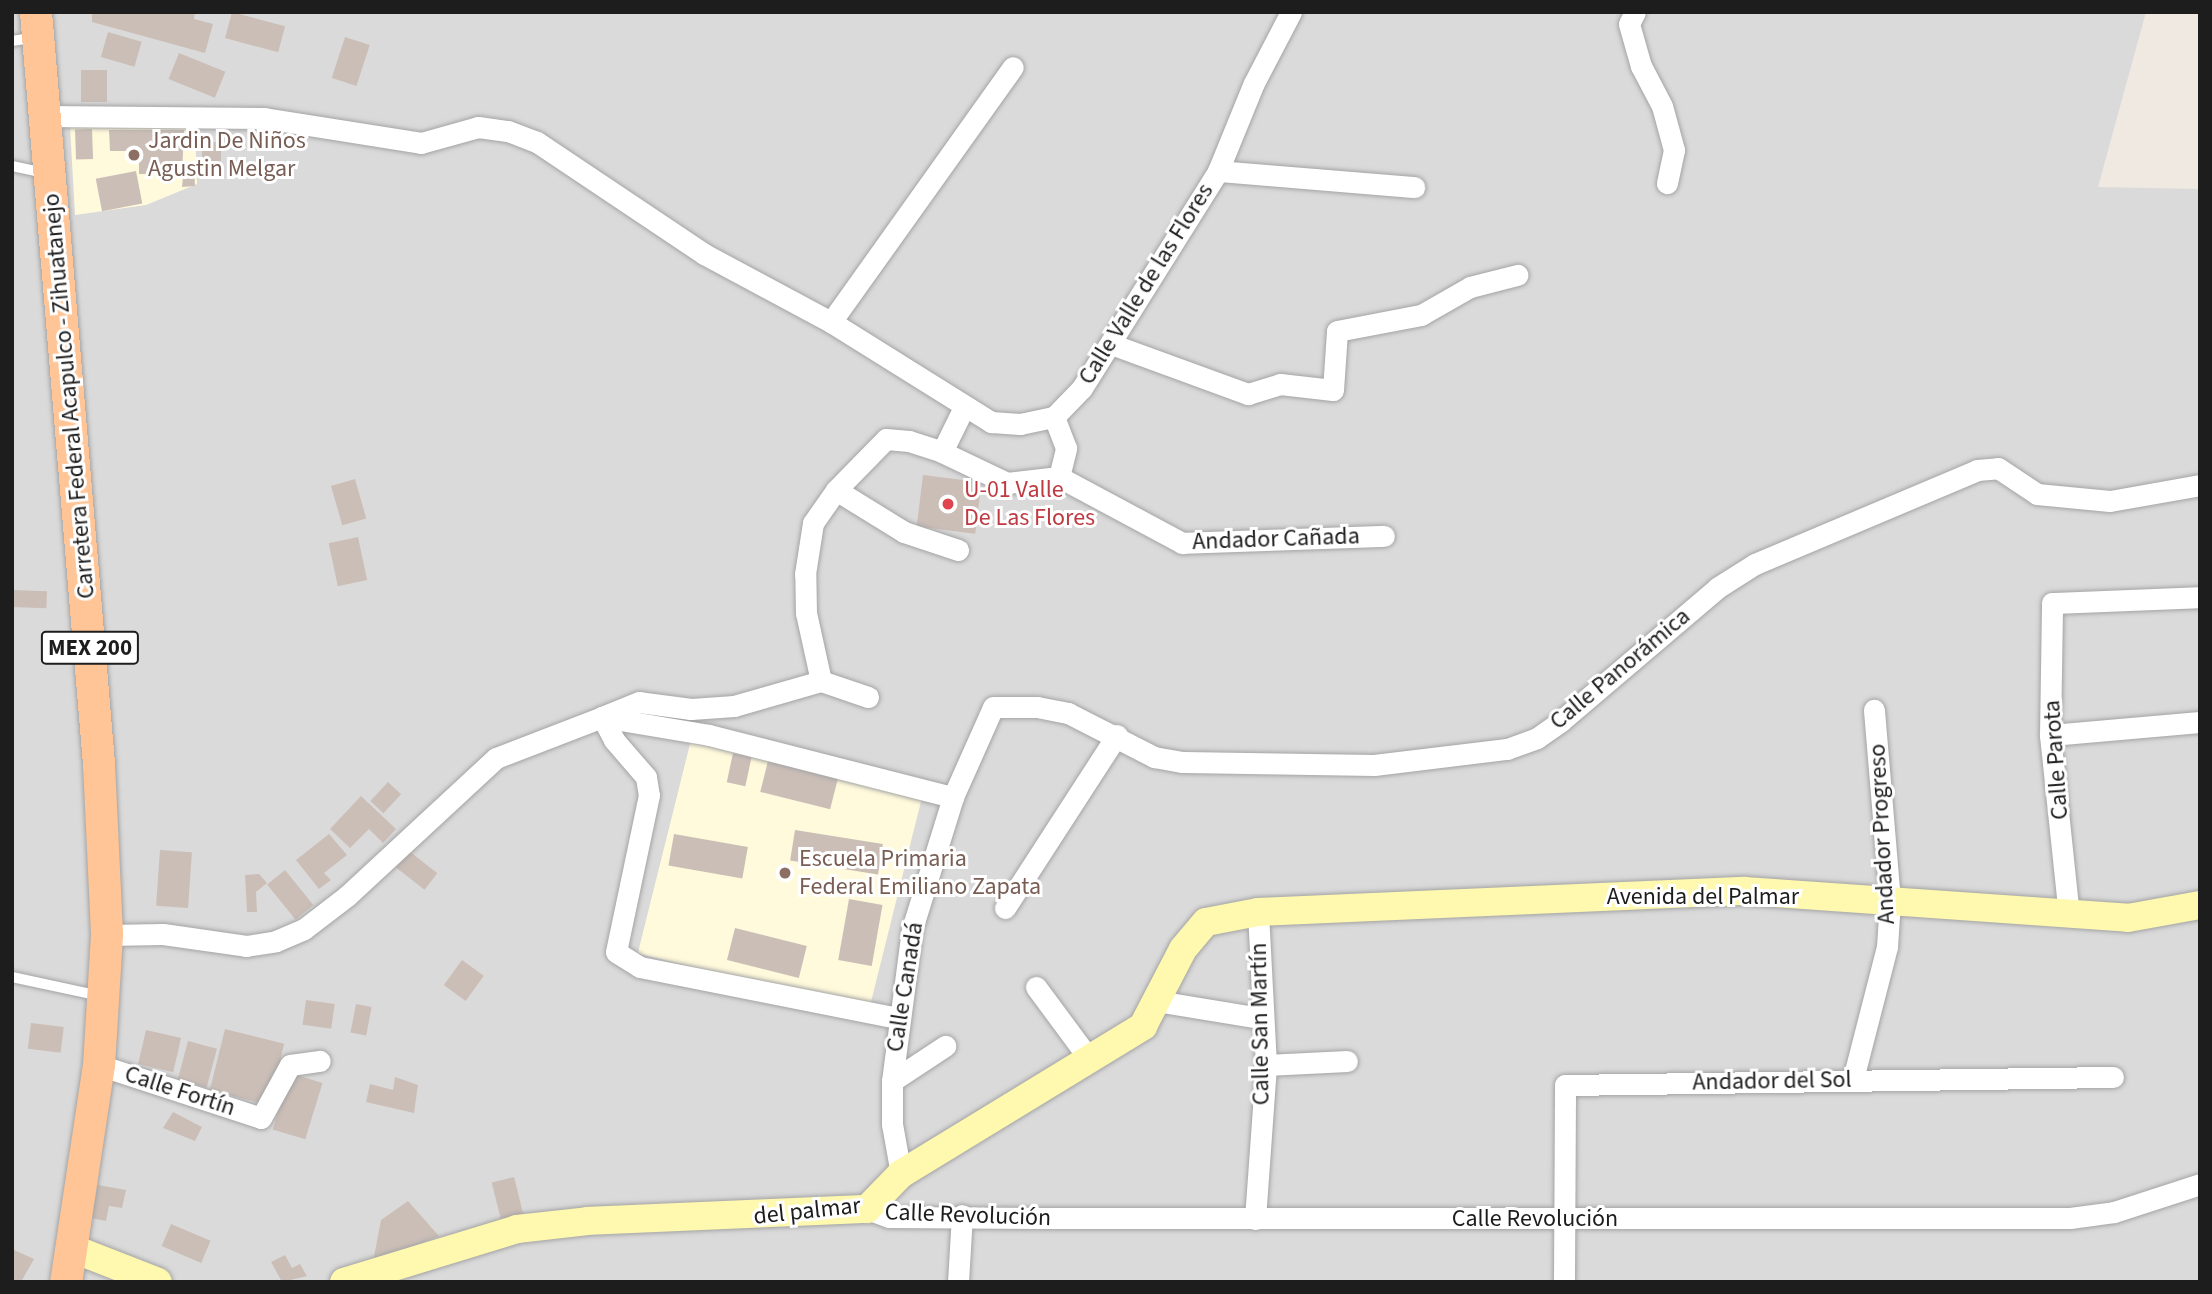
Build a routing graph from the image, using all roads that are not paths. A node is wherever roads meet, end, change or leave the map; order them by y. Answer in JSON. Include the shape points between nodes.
{"nodes":[{"id":1,"x":1291,"y":12,"type":"edge"},
{"id":2,"x":1635,"y":12,"type":"edge"},
{"id":3,"x":29,"y":30,"type":"edge"},
{"id":4,"x":1013,"y":66,"type":"dead end"},
{"id":5,"x":46,"y":116,"type":"junction"},
{"id":6,"x":12,"y":166,"type":"edge"},
{"id":7,"x":1218,"y":171,"type":"junction"},
{"id":8,"x":51,"y":175,"type":"junction"},
{"id":9,"x":1667,"y":183,"type":"dead end"},
{"id":10,"x":1414,"y":187,"type":"dead end"},
{"id":11,"x":1517,"y":275,"type":"dead end"},
{"id":12,"x":831,"y":322,"type":"junction"},
{"id":13,"x":1111,"y":344,"type":"junction"},
{"id":14,"x":964,"y":407,"type":"junction"},
{"id":15,"x":1054,"y":417,"type":"junction"},
{"id":16,"x":942,"y":452,"type":"junction"},
{"id":17,"x":1059,"y":477,"type":"junction"},
{"id":18,"x":2200,"y":485,"type":"edge"},
{"id":19,"x":835,"y":490,"type":"junction"},
{"id":20,"x":1384,"y":536,"type":"dead end"},
{"id":21,"x":958,"y":550,"type":"dead end"},
{"id":22,"x":2200,"y":597,"type":"edge"},
{"id":23,"x":821,"y":681,"type":"junction"},
{"id":24,"x":867,"y":697,"type":"dead end"},
{"id":25,"x":1014,"y":707,"type":"joint"},
{"id":26,"x":1874,"y":710,"type":"dead end"},
{"id":27,"x":602,"y":716,"type":"junction"},
{"id":28,"x":2200,"y":722,"type":"edge"},
{"id":29,"x":1117,"y":735,"type":"junction"},
{"id":30,"x":2050,"y":735,"type":"junction"},
{"id":31,"x":953,"y":797,"type":"junction"},
{"id":32,"x":1890,"y":901,"type":"junction"},
{"id":33,"x":2200,"y":905,"type":"edge"},
{"id":34,"x":1005,"y":908,"type":"dead end"},
{"id":35,"x":1258,"y":912,"type":"junction"},
{"id":36,"x":2069,"y":916,"type":"junction"},
{"id":37,"x":1206,"y":922,"type":"joint"},
{"id":38,"x":107,"y":934,"type":"junction"},
{"id":39,"x":12,"y":977,"type":"edge"},
{"id":40,"x":1036,"y":987,"type":"dead end"},
{"id":41,"x":103,"y":996,"type":"junction"},
{"id":42,"x":1157,"y":1002,"type":"junction"},
{"id":43,"x":898,"y":1018,"type":"junction"},
{"id":44,"x":1260,"y":1018,"type":"junction"},
{"id":45,"x":945,"y":1046,"type":"dead end"},
{"id":46,"x":1087,"y":1056,"type":"junction"},
{"id":47,"x":320,"y":1061,"type":"dead end"},
{"id":48,"x":1347,"y":1061,"type":"dead end"},
{"id":49,"x":99,"y":1065,"type":"junction"},
{"id":50,"x":1266,"y":1065,"type":"junction"},
{"id":51,"x":2113,"y":1077,"type":"dead end"},
{"id":52,"x":1853,"y":1079,"type":"junction"},
{"id":53,"x":892,"y":1081,"type":"junction"},
{"id":54,"x":901,"y":1174,"type":"junction"},
{"id":55,"x":2200,"y":1184,"type":"edge"},
{"id":56,"x":867,"y":1209,"type":"junction"},
{"id":57,"x":962,"y":1215,"type":"junction"},
{"id":58,"x":1255,"y":1219,"type":"junction"},
{"id":59,"x":1563,"y":1220,"type":"junction"},
{"id":60,"x":71,"y":1248,"type":"junction"},
{"id":61,"x":66,"y":1282,"type":"edge"},
{"id":62,"x":158,"y":1282,"type":"edge"},
{"id":63,"x":344,"y":1282,"type":"edge"},
{"id":64,"x":958,"y":1282,"type":"edge"},
{"id":65,"x":1564,"y":1282,"type":"edge"}],
"edges":[{"from":1,"to":7,"type":"street","name":"Calle Valle de las Flores","via":[[1254,83]]},
{"from":2,"to":9,"type":"street","via":[[1629,24],[1674,150]]},
{"from":3,"to":5,"type":"main road","name":"Carretera Federal Acapulco - Zihuatanejo","number":"MEX 200"},
{"from":4,"to":12,"type":"street"},
{"from":5,"to":8,"type":"main road","name":"Carretera Federal Acapulco - Zihuatanejo","number":"MEX 200"},
{"from":5,"to":12,"type":"street","via":[[264,118],[421,143],[478,127],[508,131],[537,142],[704,254]]},
{"from":6,"to":8,"type":"lane"},
{"from":7,"to":10,"type":"street"},
{"from":7,"to":13,"type":"street","name":"Calle Valle de las Flores"},
{"from":8,"to":38,"type":"main road","name":"Carretera Federal Acapulco - Zihuatanejo","number":"MEX 200","via":[[99,764]]},
{"from":11,"to":13,"type":"street","via":[[1470,287],[1421,315],[1337,331],[1333,390],[1280,384],[1248,394]]},
{"from":12,"to":14,"type":"street"},
{"from":13,"to":15,"type":"street","name":"Calle Valle de las Flores","via":[[1082,388]]},
{"from":14,"to":15,"type":"street","via":[[991,422],[1020,424]]},
{"from":14,"to":16,"type":"street"},
{"from":15,"to":17,"type":"street","via":[[1066,448]]},
{"from":16,"to":17,"type":"street","via":[[1007,483]]},
{"from":16,"to":19,"type":"street","via":[[886,439]]},
{"from":17,"to":20,"type":"street","name":"Andador Cañada","via":[[1182,543]]},
{"from":18,"to":29,"type":"street","name":"Calle Panorámica","via":[[2110,501],[2037,494],[1998,468],[1977,470],[1755,564],[1717,588],[1560,721],[1537,738],[1507,749],[1374,765],[1183,762],[1154,757]]},
{"from":19,"to":21,"type":"street","via":[[904,532]]},
{"from":19,"to":23,"type":"street","via":[[813,523],[805,575],[806,613]]},
{"from":22,"to":30,"type":"street","name":"Calle Parota","via":[[2052,603]]},
{"from":23,"to":24,"type":"street"},
{"from":23,"to":27,"type":"street","via":[[734,706],[691,709],[639,702]]},
{"from":25,"to":29,"type":"street","name":"Calle Panorámica","via":[[1068,713]]},
{"from":25,"to":31,"type":"street","name":"Calle Canadá","via":[[993,707]]},
{"from":26,"to":32,"type":"street","name":"Andador Progreso"},
{"from":27,"to":31,"type":"street","via":[[709,735]]},
{"from":27,"to":38,"type":"street","via":[[496,758],[348,896],[304,929],[276,942],[246,946],[163,934]]},
{"from":27,"to":43,"type":"street","via":[[614,740],[646,777],[649,795],[616,952],[640,967]]},
{"from":28,"to":30,"type":"street"},
{"from":29,"to":34,"type":"street"},
{"from":30,"to":36,"type":"street","name":"Calle Parota"},
{"from":31,"to":43,"type":"street","name":"Calle Canadá","via":[[912,929]]},
{"from":32,"to":35,"type":"street","name":"Avenida del Palmar","via":[[1745,891]]},
{"from":32,"to":36,"type":"street","name":"Avenida del Palmar"},
{"from":32,"to":52,"type":"street","name":"Andador Progreso","via":[[1887,947]]},
{"from":33,"to":36,"type":"street","name":"Avenida del Palmar","via":[[2128,918]]},
{"from":35,"to":37,"type":"street","name":"Avenida del Palmar"},
{"from":35,"to":44,"type":"street","name":"Calle San Martín"},
{"from":37,"to":42,"type":"street","name":"del palmar","via":[[1183,949]]},
{"from":38,"to":41,"type":"main road","name":"Carretera Federal Acapulco - Zihuatanejo","number":"MEX 200"},
{"from":39,"to":41,"type":"lane"},
{"from":40,"to":46,"type":"street"},
{"from":41,"to":49,"type":"main road","name":"Carretera Federal Acapulco - Zihuatanejo","number":"MEX 200"},
{"from":42,"to":44,"type":"street"},
{"from":42,"to":46,"type":"street","name":"del palmar","via":[[1143,1026],[1116,1045]]},
{"from":43,"to":53,"type":"street","name":"Calle Canadá"},
{"from":44,"to":50,"type":"street","name":"Calle San Martín"},
{"from":45,"to":53,"type":"street"},
{"from":46,"to":54,"type":"street","name":"del palmar"},
{"from":47,"to":49,"type":"street","name":"Calle Fortín","via":[[290,1065],[261,1118]]},
{"from":48,"to":50,"type":"street"},
{"from":49,"to":60,"type":"main road","name":"Carretera Federal Acapulco - Zihuatanejo","number":"MEX 200"},
{"from":50,"to":58,"type":"street","name":"Calle San Martín"},
{"from":51,"to":52,"type":"street","name":"Andador del Sol"},
{"from":52,"to":59,"type":"street","name":"Andador del Sol","via":[[1565,1085]]},
{"from":53,"to":54,"type":"street","name":"Calle Canadá","via":[[892,1125]]},
{"from":54,"to":56,"type":"street","name":"del palmar"},
{"from":55,"to":59,"type":"street","name":"Calle Revolución","via":[[2113,1212],[2070,1218]]},
{"from":56,"to":57,"type":"street","name":"Calle Revolución","via":[[889,1217]]},
{"from":56,"to":63,"type":"street","name":"del palmar","via":[[588,1221],[517,1229]]},
{"from":57,"to":58,"type":"street","name":"Calle Revolución"},
{"from":57,"to":64,"type":"street"},
{"from":58,"to":59,"type":"street","name":"Calle Revolución"},
{"from":59,"to":65,"type":"street"},
{"from":60,"to":61,"type":"main road","name":"Carretera Federal Acapulco - Zihuatanejo","number":"MEX 200"},
{"from":60,"to":62,"type":"street"}]}
